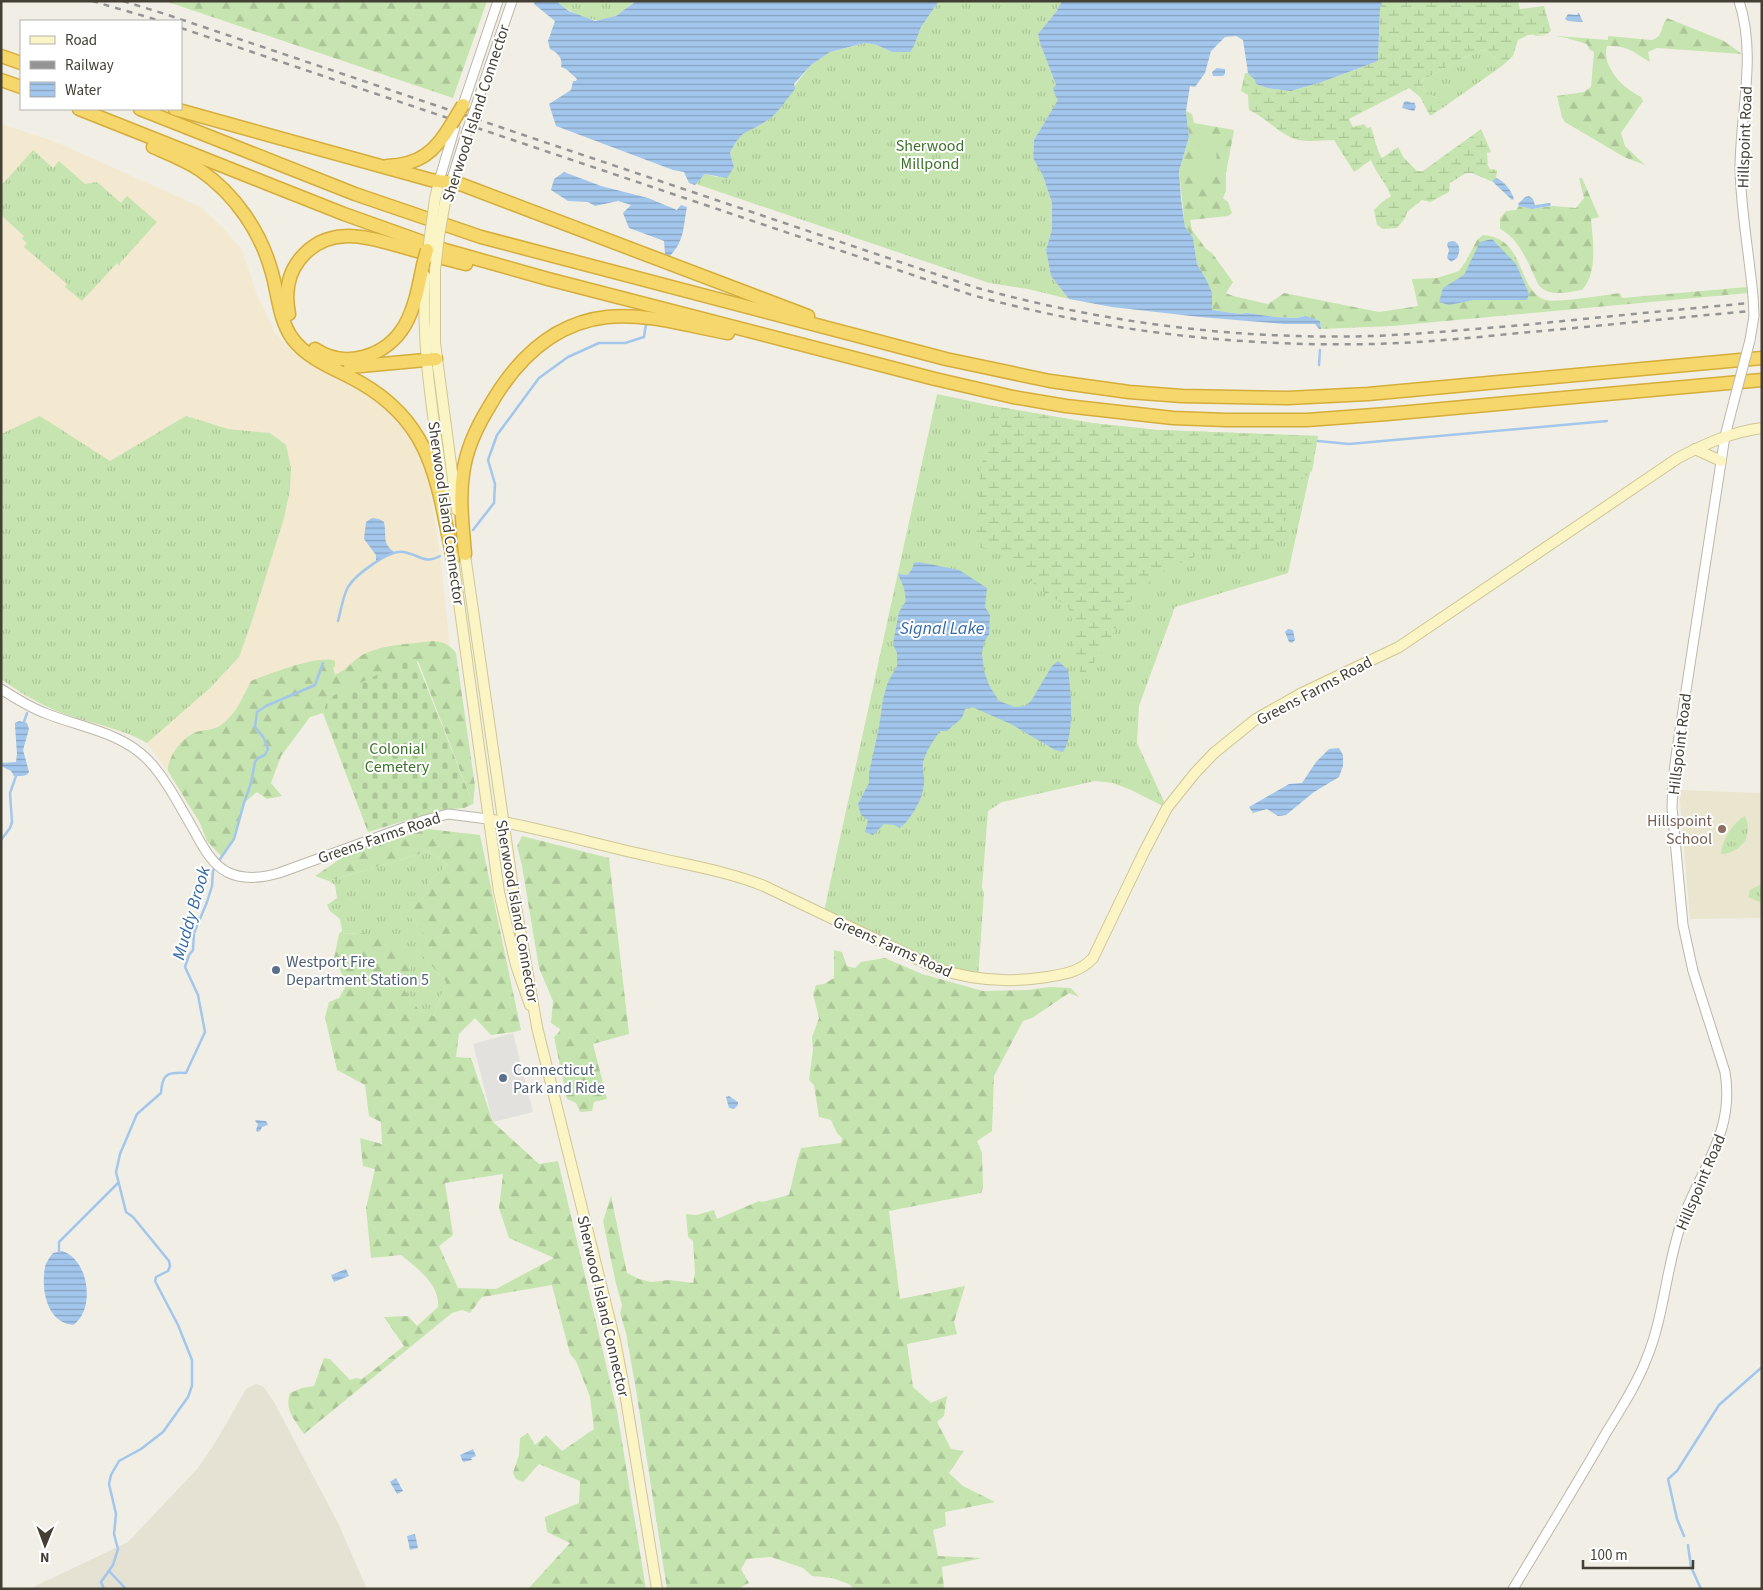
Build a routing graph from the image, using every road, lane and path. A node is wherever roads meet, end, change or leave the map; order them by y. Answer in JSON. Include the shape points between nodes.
{"nodes":[{"id":1,"x":498,"y":1,"type":"edge"},
{"id":2,"x":512,"y":1,"type":"edge"},
{"id":3,"x":1739,"y":1,"type":"edge"},
{"id":4,"x":4,"y":57,"type":"edge"},
{"id":5,"x":20,"y":62,"type":"edge"},
{"id":6,"x":5,"y":81,"type":"edge"},
{"id":7,"x":20,"y":87,"type":"edge"},
{"id":8,"x":469,"y":107,"type":"junction"},
{"id":9,"x":70,"y":110,"type":"edge"},
{"id":10,"x":82,"y":110,"type":"edge"},
{"id":11,"x":143,"y":110,"type":"edge"},
{"id":12,"x":179,"y":110,"type":"edge"},
{"id":13,"x":453,"y":126,"type":"junction"},
{"id":14,"x":380,"y":166,"type":"junction"},
{"id":15,"x":445,"y":181,"type":"junction"},
{"id":16,"x":440,"y":201,"type":"junction"},
{"id":17,"x":427,"y":250,"type":"joint"},
{"id":18,"x":428,"y":267,"type":"junction"},
{"id":19,"x":548,"y":279,"type":"junction"},
{"id":20,"x":881,"y":342,"type":"junction"},
{"id":21,"x":819,"y":349,"type":"junction"},
{"id":22,"x":1762,"y":358,"type":"edge"},
{"id":23,"x":431,"y":359,"type":"junction"},
{"id":24,"x":320,"y":361,"type":"junction"},
{"id":25,"x":1762,"y":380,"type":"edge"},
{"id":26,"x":1762,"y":428,"type":"edge"},
{"id":27,"x":1725,"y":436,"type":"junction"},
{"id":28,"x":1695,"y":449,"type":"junction"},
{"id":29,"x":1721,"y":461,"type":"junction"},
{"id":30,"x":459,"y":557,"type":"junction"},
{"id":31,"x":1,"y":689,"type":"edge"},
{"id":32,"x":488,"y":819,"type":"junction"},
{"id":33,"x":502,"y":822,"type":"junction"},
{"id":34,"x":538,"y":1027,"type":"junction"},
{"id":35,"x":657,"y":1589,"type":"edge"},
{"id":36,"x":1513,"y":1589,"type":"edge"}],
"edges":[{"from":1,"to":8,"type":"street","name":"Sherwood Island Connector"},
{"from":2,"to":8,"type":"street","name":"Sherwood Island Connector"},
{"from":3,"to":27,"type":"street","name":"Hillspoint Road","bridge":true,"via":[[1748,50],[1740,171],[1754,316]]},
{"from":4,"to":5,"type":"highway"},
{"from":6,"to":7,"type":"highway"},
{"from":8,"to":13,"type":"highway","bridge":true},
{"from":8,"to":15,"type":"street","name":"Sherwood Island Connector","bridge":true,"via":[[467,131]]},
{"from":9,"to":24,"type":"highway","via":[[201,170],[224,191],[261,242],[284,323],[291,336]]},
{"from":10,"to":19,"type":"highway","via":[[377,226],[445,250]]},
{"from":11,"to":20,"type":"highway","via":[[355,194],[481,237]]},
{"from":12,"to":14,"type":"highway"},
{"from":13,"to":14,"type":"highway","via":[[437,146],[419,159]]},
{"from":13,"to":15,"type":"street","name":"Sherwood Island Connector"},
{"from":14,"to":15,"type":"highway"},
{"from":15,"to":16,"type":"main road","name":"Sherwood Island Connector"},
{"from":15,"to":20,"type":"highway"},
{"from":16,"to":17,"type":"main road","name":"Sherwood Island Connector","bridge":true},
{"from":16,"to":18,"type":"main road","name":"Sherwood Island Connector","bridge":true,"via":[[439,236]]},
{"from":17,"to":18,"type":"highway","bridge":true},
{"from":18,"to":19,"type":"highway","via":[[405,325],[374,354],[348,360],[325,355],[305,342],[291,322],[287,290],[296,265],[308,250],[324,240],[342,236],[370,238],[474,266]]},
{"from":18,"to":23,"type":"main road","name":"Sherwood Island Connector","via":[[424,318]]},
{"from":19,"to":21,"type":"highway"},
{"from":20,"to":22,"type":"highway","via":[[972,366],[1050,381],[1138,393],[1235,398],[1368,394]]},
{"from":21,"to":25,"type":"highway","via":[[961,386],[1040,402],[1146,416],[1217,420],[1360,416]]},
{"from":21,"to":30,"type":"highway","via":[[630,316],[586,320],[554,334],[529,352],[514,370],[472,439],[462,483]]},
{"from":23,"to":24,"type":"highway","via":[[349,367]]},
{"from":23,"to":30,"type":"main road","name":"Sherwood Island Connector"},
{"from":24,"to":30,"type":"highway","via":[[387,400],[414,430],[435,475]]},
{"from":26,"to":27,"type":"main road","name":"Greens Farms Road"},
{"from":27,"to":28,"type":"main road","name":"Greens Farms Road"},
{"from":27,"to":29,"type":"street","name":"Hillspoint Road"},
{"from":28,"to":29,"type":"main road"},
{"from":28,"to":33,"type":"main road","name":"Greens Farms Road","via":[[1651,475],[1399,647],[1300,694],[1256,719],[1214,753],[1167,808],[1093,958],[1069,973],[999,981],[948,972],[738,876]]},
{"from":29,"to":36,"type":"street","name":"Hillspoint Road","via":[[1672,797],[1685,938],[1725,1072],[1726,1117],[1678,1232],[1645,1363]]},
{"from":30,"to":32,"type":"main road","name":"Sherwood Island Connector"},
{"from":30,"to":33,"type":"main road","name":"Sherwood Island Connector"},
{"from":31,"to":32,"type":"street","name":"Greens Farms Road","via":[[42,713],[113,737],[139,752],[162,777],[210,856],[222,868],[240,877],[270,875],[448,814]]},
{"from":32,"to":33,"type":"main road","name":"Greens Farms Road"},
{"from":32,"to":34,"type":"main road","name":"Sherwood Island Connector","via":[[507,934]]},
{"from":33,"to":34,"type":"main road","name":"Sherwood Island Connector"},
{"from":34,"to":35,"type":"main road","name":"Sherwood Island Connector","via":[[615,1341]]}]}
